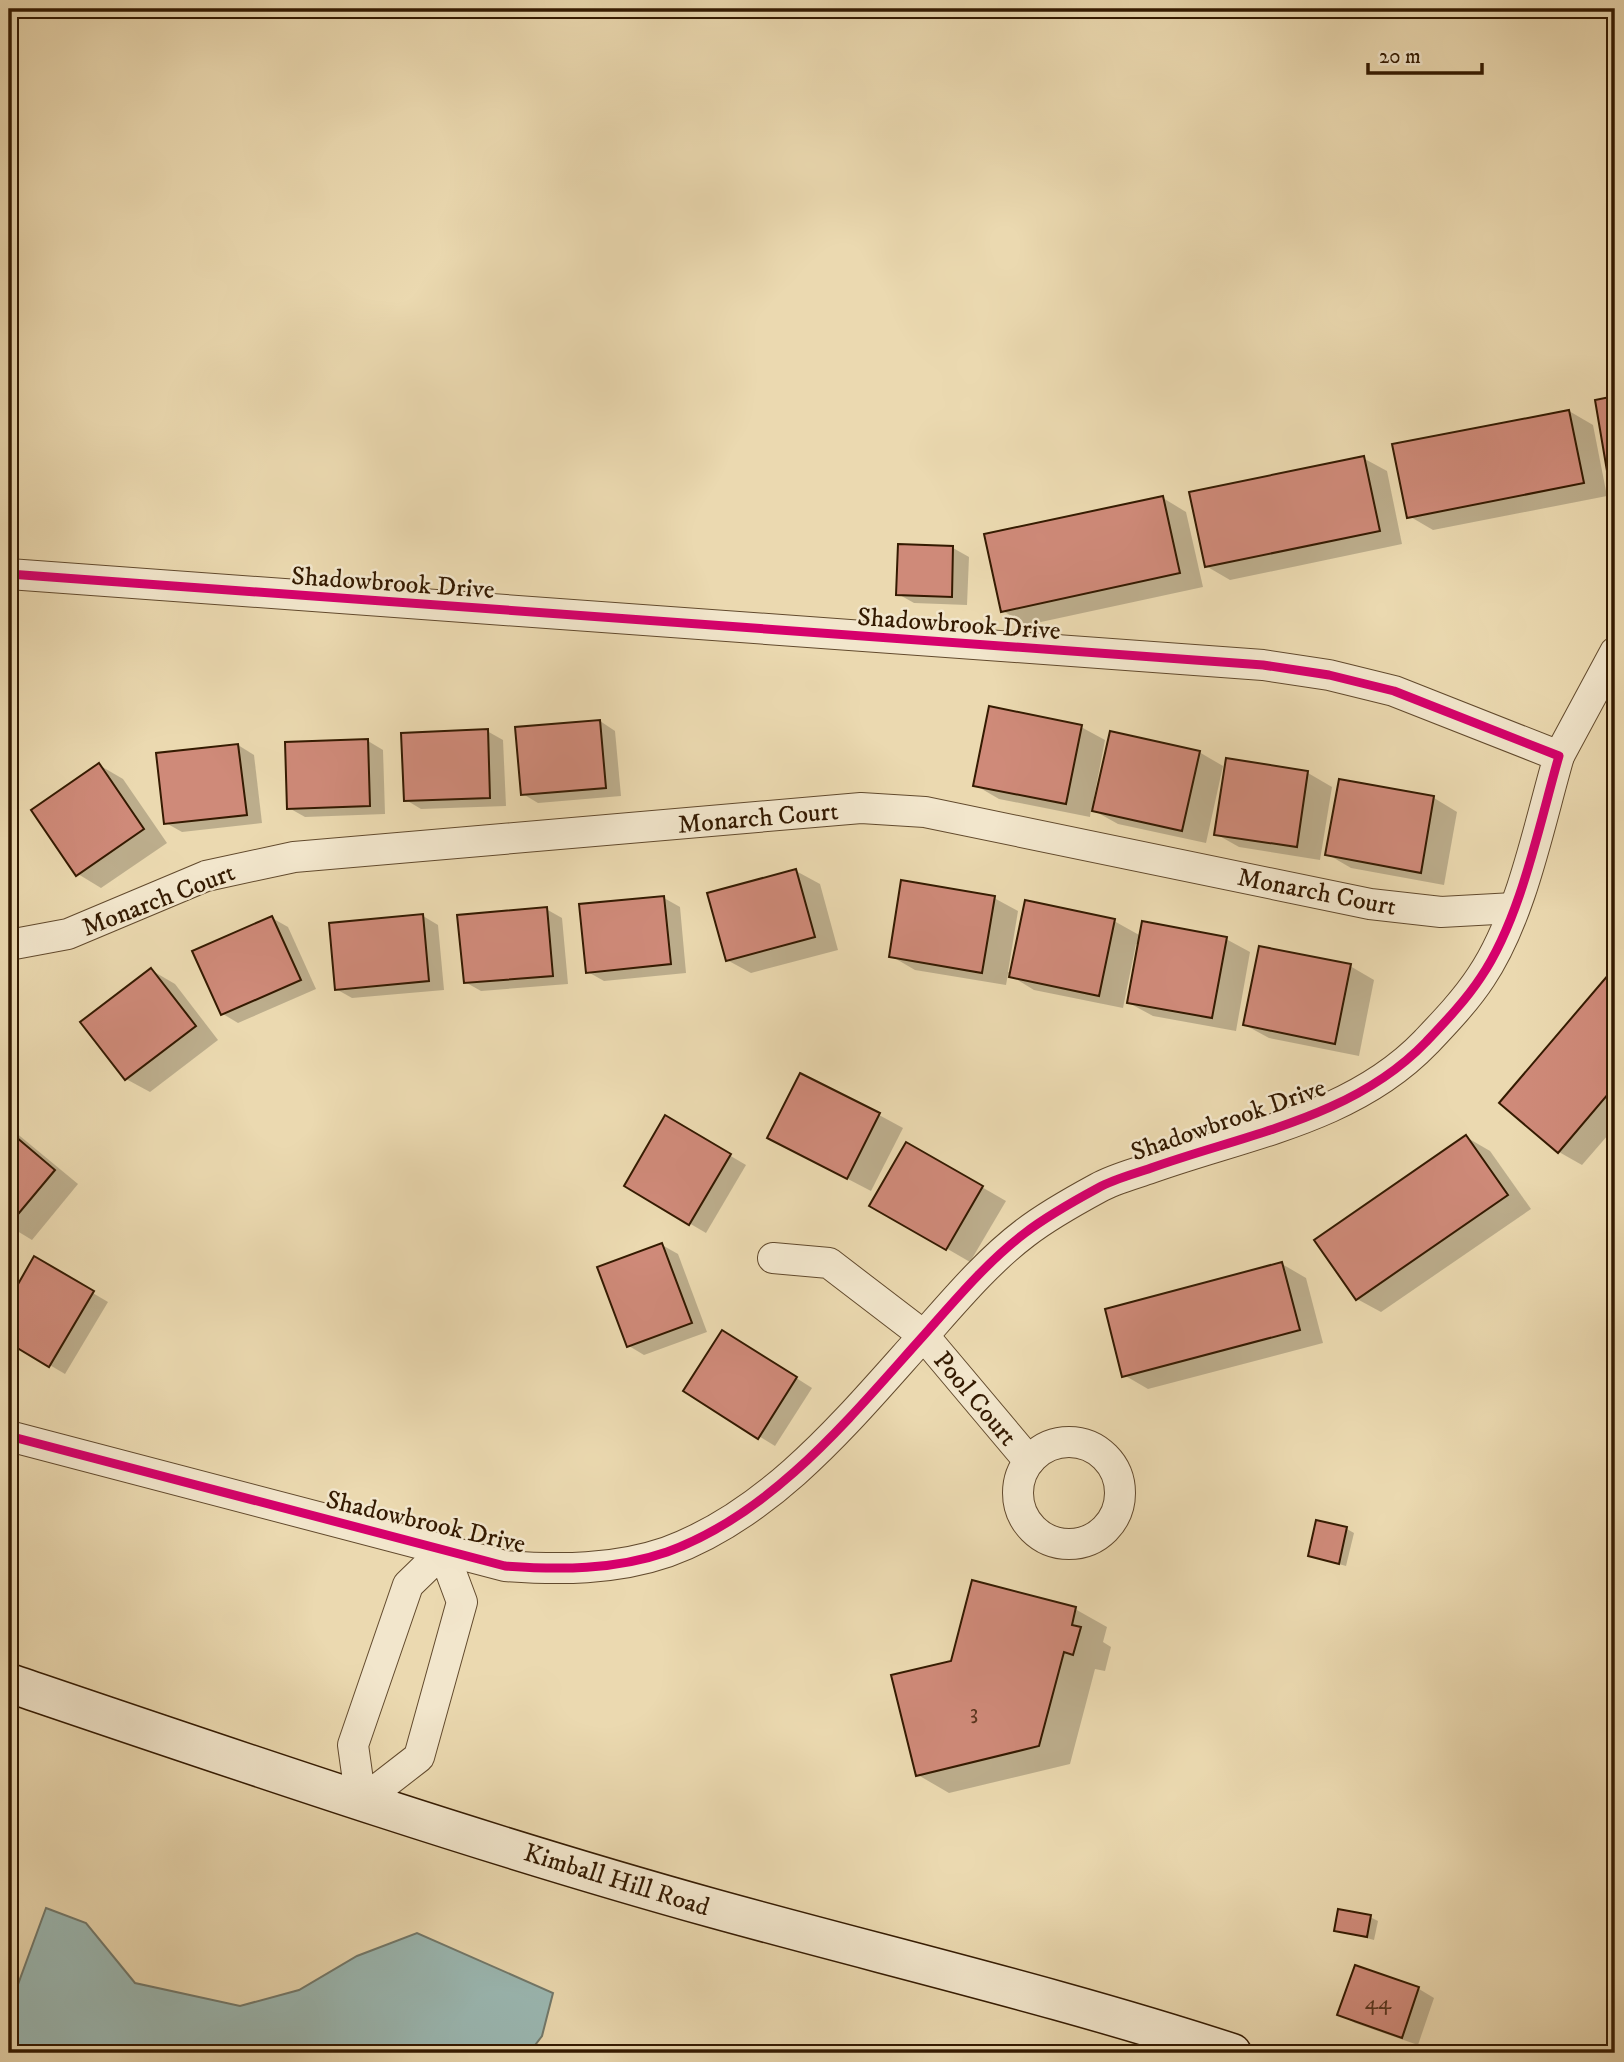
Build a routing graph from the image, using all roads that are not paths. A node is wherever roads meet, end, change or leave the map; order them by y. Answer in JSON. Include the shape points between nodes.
{"nodes":[{"id":1,"x":9,"y":574,"type":"edge"},
{"id":2,"x":1615,"y":652,"type":"edge"},
{"id":3,"x":1559,"y":756,"type":"junction"},
{"id":4,"x":1514,"y":908,"type":"junction"},
{"id":5,"x":9,"y":945,"type":"edge"},
{"id":6,"x":773,"y":1258,"type":"dead end"},
{"id":7,"x":923,"y":1335,"type":"junction"},
{"id":8,"x":9,"y":1436,"type":"edge"},
{"id":9,"x":1029,"y":1461,"type":"dead end"},
{"id":10,"x":443,"y":1551,"type":"junction"},
{"id":11,"x":9,"y":1683,"type":"edge"},
{"id":12,"x":361,"y":1802,"type":"junction"},
{"id":13,"x":1232,"y":2053,"type":"edge"}],
"edges":[{"from":1,"to":3,"type":"street","name":"Shadowbrook Drive","via":[[1263,665],[1394,691]]},
{"from":2,"to":3,"type":"street"},
{"from":3,"to":4,"type":"street","name":"Shadowbrook Drive"},
{"from":4,"to":5,"type":"street","name":"Monarch Court","via":[[1441,912],[1370,904],[925,812],[861,808],[294,857],[206,876],[68,934]]},
{"from":4,"to":7,"type":"street","name":"Shadowbrook Drive","via":[[1482,975],[1423,1045],[1391,1072],[1316,1115],[1101,1186],[1024,1233]]},
{"from":6,"to":7,"type":"street","name":"Pool Court","via":[[829,1263]]},
{"from":7,"to":9,"type":"street","name":"Pool Court"},
{"from":7,"to":10,"type":"street","name":"Shadowbrook Drive","via":[[779,1486],[745,1512],[666,1552],[559,1570],[505,1566]]},
{"from":8,"to":10,"type":"street","name":"Shadowbrook Drive"},
{"from":10,"to":12,"type":"street","name":"Shadowbrook Drive","via":[[408,1585],[353,1745]]},
{"from":10,"to":12,"type":"street","name":"Shadowbrook Drive","via":[[462,1602],[419,1757]]},
{"from":11,"to":12,"type":"street","name":"Kimball Hill Road"},
{"from":12,"to":13,"type":"street","name":"Kimball Hill Road","via":[[710,1908],[968,1976]]}]}
